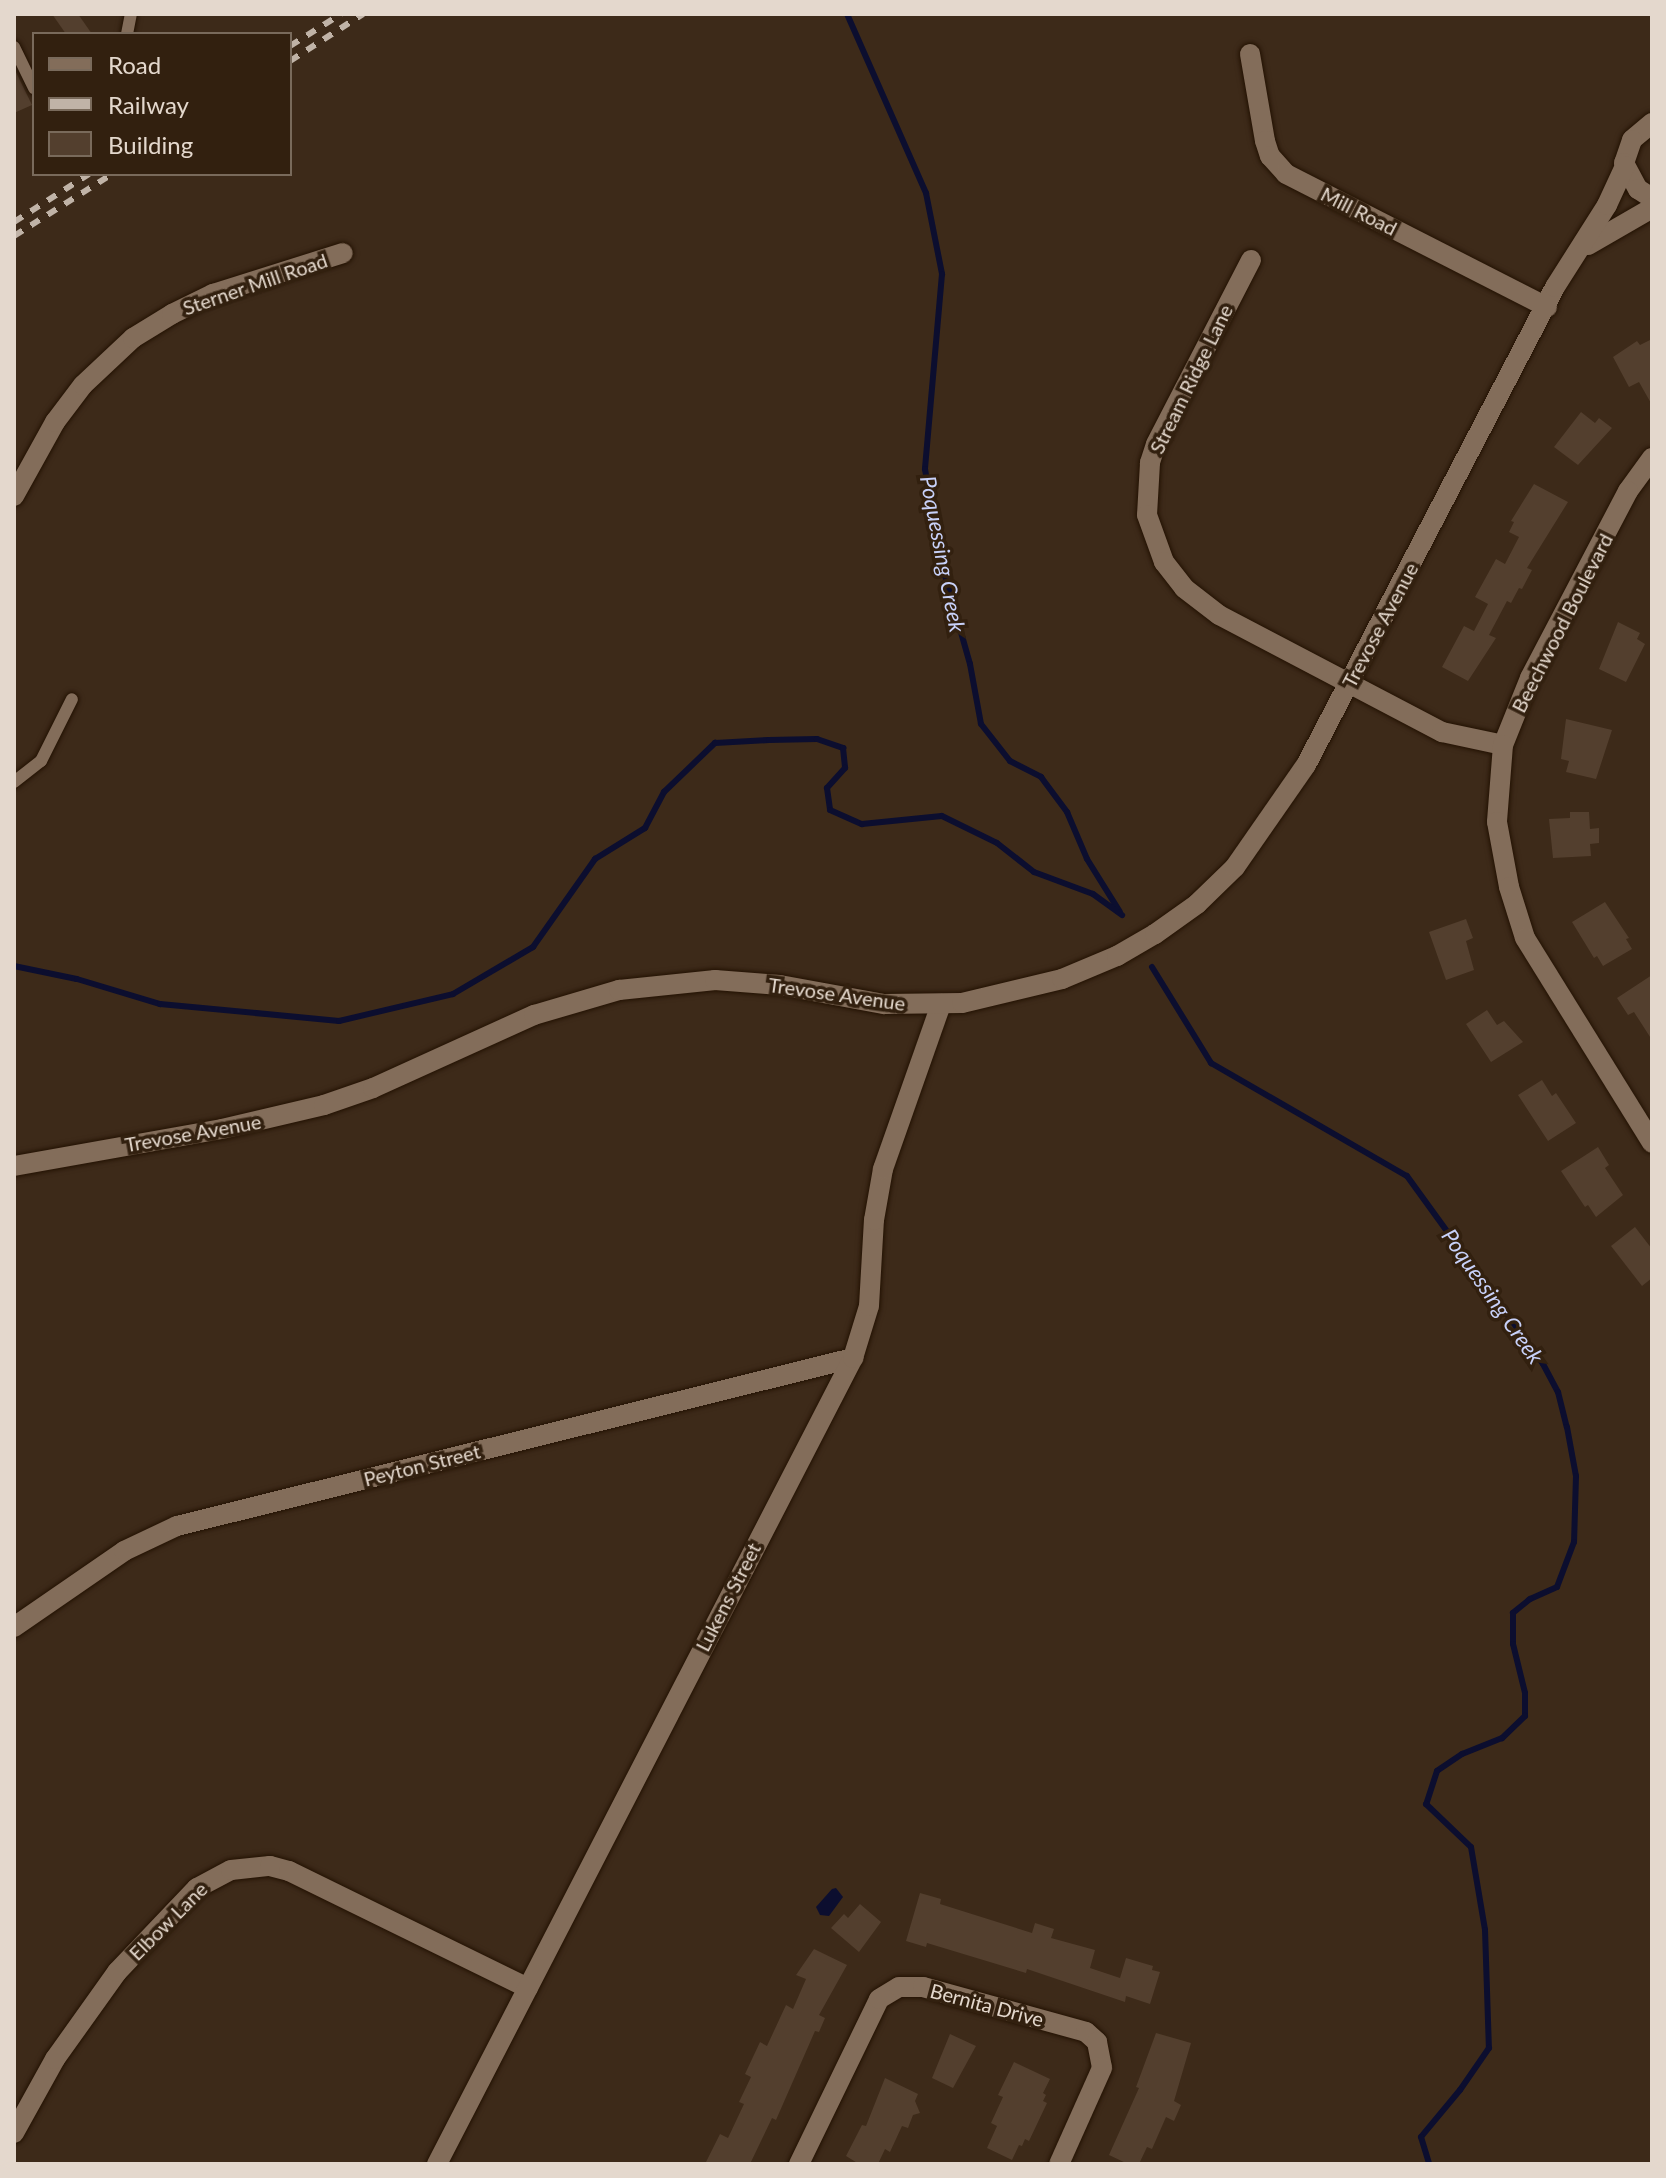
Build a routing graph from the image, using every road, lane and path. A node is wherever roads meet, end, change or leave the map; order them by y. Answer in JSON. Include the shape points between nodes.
{"nodes":[{"id":1,"x":14,"y":47,"type":"edge"},
{"id":2,"x":1250,"y":54,"type":"dead end"},
{"id":3,"x":32,"y":84,"type":"edge"},
{"id":4,"x":1650,"y":122,"type":"edge"},
{"id":5,"x":1625,"y":166,"type":"junction"},
{"id":6,"x":1652,"y":198,"type":"edge"},
{"id":7,"x":1652,"y":208,"type":"edge"},
{"id":8,"x":343,"y":253,"type":"dead end"},
{"id":9,"x":1578,"y":253,"type":"junction"},
{"id":10,"x":1251,"y":260,"type":"dead end"},
{"id":11,"x":1547,"y":307,"type":"junction"},
{"id":12,"x":1652,"y":458,"type":"edge"},
{"id":13,"x":14,"y":495,"type":"edge"},
{"id":14,"x":1350,"y":682,"type":"junction"},
{"id":15,"x":72,"y":699,"type":"dead end"},
{"id":16,"x":1503,"y":745,"type":"junction"},
{"id":17,"x":14,"y":782,"type":"edge"},
{"id":18,"x":941,"y":1004,"type":"junction"},
{"id":19,"x":1652,"y":1143,"type":"edge"},
{"id":20,"x":14,"y":1166,"type":"edge"},
{"id":21,"x":853,"y":1358,"type":"junction"},
{"id":22,"x":14,"y":1627,"type":"edge"},
{"id":23,"x":528,"y":1988,"type":"junction"},
{"id":24,"x":14,"y":2133,"type":"edge"},
{"id":25,"x":437,"y":2164,"type":"edge"},
{"id":26,"x":799,"y":2164,"type":"edge"},
{"id":27,"x":1059,"y":2164,"type":"edge"}],
"edges":[{"from":1,"to":3,"type":"lane"},
{"from":2,"to":11,"type":"street","name":"Mill Road","via":[[1265,141],[1277,167]]},
{"from":4,"to":5,"type":"street","name":"Trevose Avenue","via":[[1628,147]]},
{"from":5,"to":6,"type":"street","via":[[1638,189]]},
{"from":5,"to":9,"type":"street","name":"Trevose Avenue"},
{"from":7,"to":9,"type":"street","name":"Trevose Avenue"},
{"from":8,"to":13,"type":"street","name":"Sterner Mill Road","via":[[213,294],[133,338],[83,385],[55,422]]},
{"from":9,"to":11,"type":"street","name":"Trevose Avenue"},
{"from":10,"to":14,"type":"street","name":"Stream Ridge Lane","via":[[1156,444],[1146,493],[1150,527],[1164,562],[1198,601]]},
{"from":11,"to":14,"type":"street","name":"Trevose Avenue"},
{"from":12,"to":16,"type":"street","name":"Beechwood Boulevard","via":[[1628,491],[1530,678]]},
{"from":14,"to":16,"type":"street","name":"Stream Ridge Lane","via":[[1442,732]]},
{"from":14,"to":18,"type":"street","name":"Trevose Avenue","via":[[1306,765],[1255,842],[1211,891],[1117,956],[1062,979],[987,999]]},
{"from":15,"to":17,"type":"lane","via":[[41,761]]},
{"from":16,"to":19,"type":"street","name":"Beechwood Boulevard","via":[[1497,822],[1525,938]]},
{"from":18,"to":20,"type":"street","name":"Trevose Avenue","via":[[884,1004],[748,981],[683,981],[619,990],[534,1015],[324,1105]]},
{"from":18,"to":21,"type":"street","name":"Lukens Street","via":[[883,1169],[869,1306]]},
{"from":21,"to":22,"type":"street","name":"Peyton Street","via":[[177,1526],[124,1551]]},
{"from":21,"to":23,"type":"street","name":"Lukens Street"},
{"from":23,"to":24,"type":"street","name":"Elbow Lane","via":[[289,1871],[270,1866],[231,1870],[197,1888],[117,1972],[55,2059]]},
{"from":23,"to":25,"type":"street","name":"Lukens Street"},
{"from":26,"to":27,"type":"street","name":"Bernita Drive","via":[[879,1999],[899,1987],[923,1987],[1086,2032],[1097,2042],[1102,2068]]}]}
